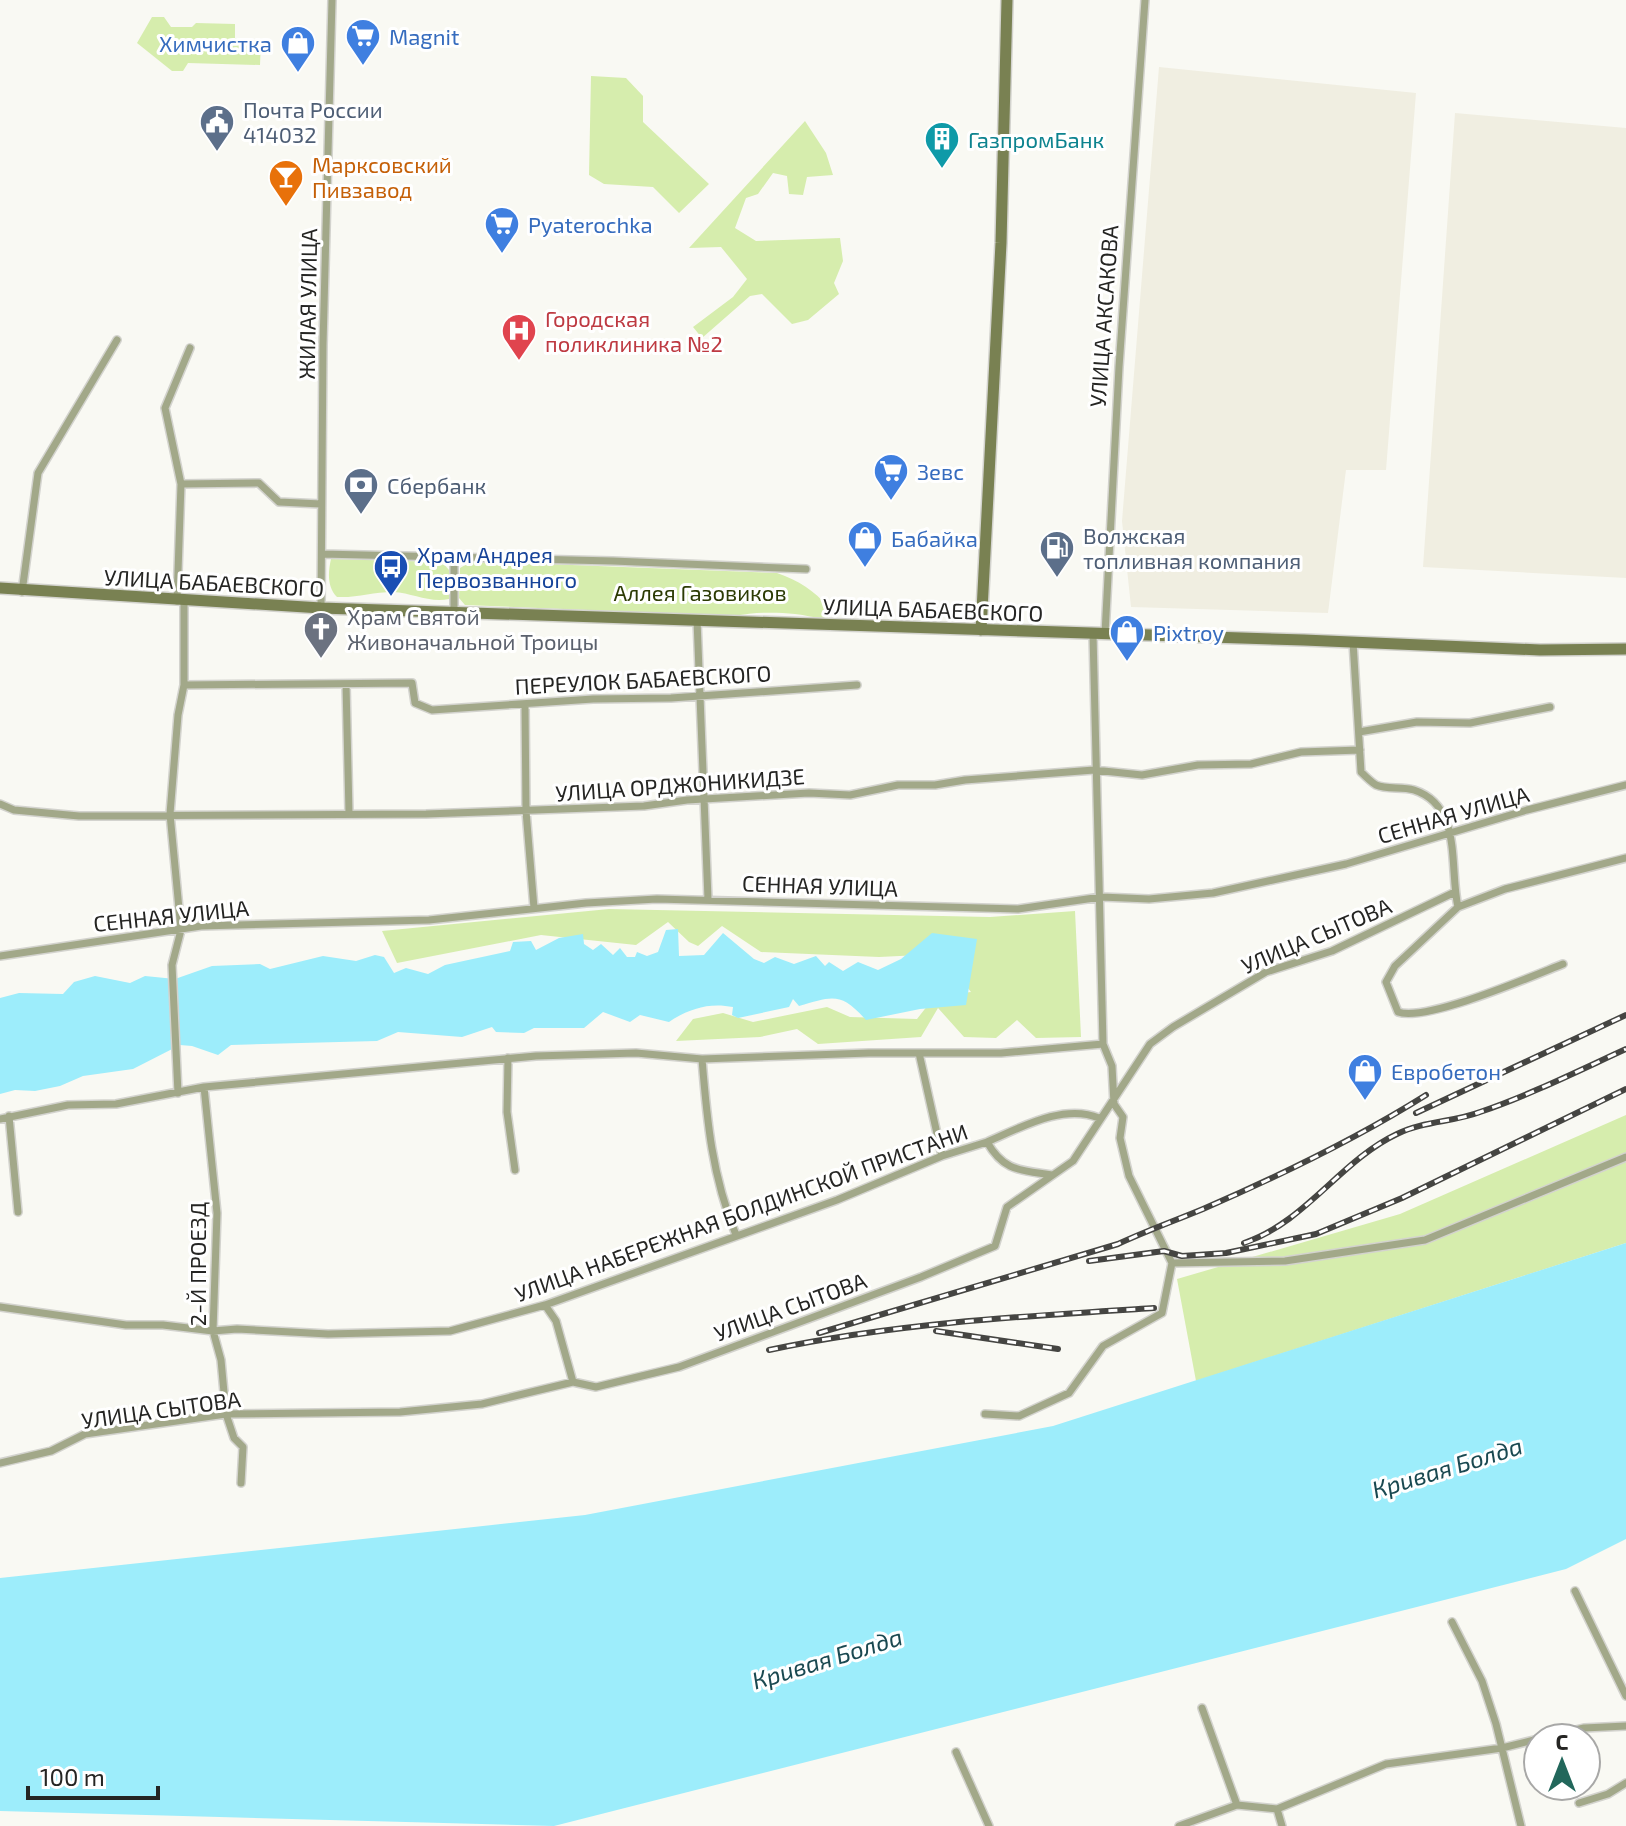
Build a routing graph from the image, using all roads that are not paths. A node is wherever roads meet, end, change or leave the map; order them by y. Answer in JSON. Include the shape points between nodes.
{"nodes":[{"id":1,"x":332,"y":0,"type":"edge"},
{"id":2,"x":1007,"y":0,"type":"edge"},
{"id":3,"x":1145,"y":0,"type":"edge"},
{"id":4,"x":117,"y":340,"type":"dead end"},
{"id":5,"x":190,"y":348,"type":"dead end"},
{"id":6,"x":181,"y":484,"type":"junction"},
{"id":7,"x":321,"y":504,"type":"junction"},
{"id":8,"x":322,"y":554,"type":"junction"},
{"id":9,"x":454,"y":556,"type":"junction"},
{"id":10,"x":806,"y":569,"type":"dead end"},
{"id":11,"x":0,"y":588,"type":"edge"},
{"id":12,"x":22,"y":592,"type":"junction"},
{"id":13,"x":181,"y":601,"type":"junction"},
{"id":14,"x":321,"y":608,"type":"junction"},
{"id":15,"x":454,"y":612,"type":"junction"},
{"id":16,"x":697,"y":620,"type":"junction"},
{"id":17,"x":981,"y":630,"type":"junction"},
{"id":18,"x":1099,"y":634,"type":"junction"},
{"id":19,"x":1353,"y":642,"type":"junction"},
{"id":20,"x":1626,"y":649,"type":"edge"},
{"id":21,"x":346,"y":684,"type":"junction"},
{"id":22,"x":184,"y":685,"type":"junction"},
{"id":23,"x":857,"y":685,"type":"dead end"},
{"id":24,"x":699,"y":696,"type":"junction"},
{"id":25,"x":525,"y":704,"type":"junction"},
{"id":26,"x":1550,"y":707,"type":"dead end"},
{"id":27,"x":1359,"y":732,"type":"junction"},
{"id":28,"x":1360,"y":750,"type":"junction"},
{"id":29,"x":1094,"y":770,"type":"junction"},
{"id":30,"x":1626,"y":785,"type":"edge"},
{"id":31,"x":706,"y":799,"type":"junction"},
{"id":32,"x":0,"y":804,"type":"edge"},
{"id":33,"x":526,"y":811,"type":"junction"},
{"id":34,"x":349,"y":813,"type":"junction"},
{"id":35,"x":170,"y":814,"type":"junction"},
{"id":36,"x":1451,"y":832,"type":"junction"},
{"id":37,"x":1626,"y":858,"type":"edge"},
{"id":38,"x":1455,"y":892,"type":"junction"},
{"id":39,"x":1101,"y":897,"type":"junction"},
{"id":40,"x":708,"y":899,"type":"junction"},
{"id":41,"x":1458,"y":907,"type":"junction"},
{"id":42,"x":534,"y":908,"type":"junction"},
{"id":43,"x":181,"y":930,"type":"junction"},
{"id":44,"x":0,"y":956,"type":"edge"},
{"id":45,"x":1563,"y":964,"type":"dead end"},
{"id":46,"x":1103,"y":1044,"type":"junction"},
{"id":47,"x":919,"y":1053,"type":"junction"},
{"id":48,"x":508,"y":1058,"type":"junction"},
{"id":49,"x":702,"y":1059,"type":"junction"},
{"id":50,"x":204,"y":1087,"type":"junction"},
{"id":51,"x":178,"y":1093,"type":"junction"},
{"id":52,"x":1113,"y":1098,"type":"junction"},
{"id":53,"x":4,"y":1118,"type":"edge"},
{"id":54,"x":1099,"y":1118,"type":"junction"},
{"id":55,"x":987,"y":1142,"type":"junction"},
{"id":56,"x":942,"y":1156,"type":"junction"},
{"id":57,"x":1626,"y":1157,"type":"edge"},
{"id":58,"x":515,"y":1170,"type":"dead end"},
{"id":59,"x":1052,"y":1175,"type":"junction"},
{"id":60,"x":18,"y":1212,"type":"dead end"},
{"id":61,"x":736,"y":1235,"type":"junction"},
{"id":62,"x":1172,"y":1263,"type":"junction"},
{"id":63,"x":545,"y":1305,"type":"junction"},
{"id":64,"x":0,"y":1307,"type":"edge"},
{"id":65,"x":213,"y":1331,"type":"junction"},
{"id":66,"x":573,"y":1382,"type":"junction"},
{"id":67,"x":226,"y":1414,"type":"junction"},
{"id":68,"x":985,"y":1414,"type":"dead end"},
{"id":69,"x":0,"y":1463,"type":"edge"},
{"id":70,"x":241,"y":1483,"type":"dead end"},
{"id":71,"x":1575,"y":1591,"type":"dead end"},
{"id":72,"x":1452,"y":1622,"type":"dead end"},
{"id":73,"x":1626,"y":1696,"type":"edge"},
{"id":74,"x":1202,"y":1708,"type":"dead end"},
{"id":75,"x":1626,"y":1726,"type":"edge"},
{"id":76,"x":1602,"y":1727,"type":"edge"},
{"id":77,"x":1522,"y":1743,"type":"edge"},
{"id":78,"x":1502,"y":1748,"type":"junction"},
{"id":79,"x":956,"y":1752,"type":"dead end"},
{"id":80,"x":1626,"y":1783,"type":"edge"},
{"id":81,"x":1579,"y":1803,"type":"dead end"},
{"id":82,"x":1237,"y":1805,"type":"junction"},
{"id":83,"x":1277,"y":1809,"type":"junction"},
{"id":84,"x":989,"y":1826,"type":"edge"},
{"id":85,"x":1179,"y":1826,"type":"edge"},
{"id":86,"x":1282,"y":1826,"type":"edge"},
{"id":87,"x":1521,"y":1826,"type":"edge"}],
"edges":[{"from":1,"to":7,"type":"street","name":"ЖИЛАЯ УЛИЦА"},
{"from":2,"to":17,"type":"main road","via":[[1001,243]]},
{"from":3,"to":18,"type":"street","name":"УЛИЦА АКСАКОВА"},
{"from":4,"to":12,"type":"street","via":[[38,473]]},
{"from":5,"to":6,"type":"street","via":[[165,408]]},
{"from":6,"to":7,"type":"street","via":[[259,483],[279,502]]},
{"from":6,"to":13,"type":"street"},
{"from":7,"to":8,"type":"street","name":"ЖИЛАЯ УЛИЦА"},
{"from":8,"to":9,"type":"street"},
{"from":8,"to":14,"type":"street","name":"ЖИЛАЯ УЛИЦА"},
{"from":9,"to":10,"type":"street"},
{"from":9,"to":15,"type":"street"},
{"from":11,"to":12,"type":"main road","name":"УЛИЦА БАБАЕВСКОГО"},
{"from":12,"to":13,"type":"main road","name":"УЛИЦА БАБАЕВСКОГО"},
{"from":13,"to":14,"type":"main road","name":"УЛИЦА БАБАЕВСКОГО"},
{"from":13,"to":22,"type":"street"},
{"from":14,"to":15,"type":"main road","name":"УЛИЦА БАБАЕВСКОГО"},
{"from":15,"to":16,"type":"main road","name":"УЛИЦА БАБАЕВСКОГО"},
{"from":16,"to":17,"type":"main road","name":"УЛИЦА БАБАЕВСКОГО"},
{"from":16,"to":24,"type":"street"},
{"from":17,"to":18,"type":"main road","name":"УЛИЦА БАБАЕВСКОГО"},
{"from":18,"to":19,"type":"main road","name":"УЛИЦА БАБАЕВСКОГО"},
{"from":18,"to":29,"type":"street","name":"УЛИЦА АКСАКОВА"},
{"from":19,"to":20,"type":"main road","name":"УЛИЦА БАБАЕВСКОГО"},
{"from":19,"to":27,"type":"street"},
{"from":21,"to":22,"type":"street"},
{"from":21,"to":25,"type":"street","name":"ПЕРЕУЛОК БАБАЕВСКОГО","via":[[412,683],[415,703],[432,710]]},
{"from":21,"to":34,"type":"street"},
{"from":22,"to":35,"type":"street"},
{"from":23,"to":24,"type":"street","name":"ПЕРЕУЛОК БАБАЕВСКОГО"},
{"from":24,"to":25,"type":"street","name":"ПЕРЕУЛОК БАБАЕВСКОГО"},
{"from":24,"to":31,"type":"street"},
{"from":25,"to":33,"type":"street"},
{"from":26,"to":27,"type":"street","via":[[1470,723],[1417,722]]},
{"from":27,"to":28,"type":"street"},
{"from":28,"to":29,"type":"street","name":"УЛИЦА ОРДЖОНИКИДЗЕ","via":[[1301,752],[1251,764],[1198,765],[1142,775]]},
{"from":28,"to":36,"type":"street","via":[[1361,772],[1376,785],[1413,789],[1433,800]]},
{"from":29,"to":31,"type":"street","name":"УЛИЦА ОРДЖОНИКИДЗЕ","via":[[898,785],[850,795]]},
{"from":29,"to":39,"type":"street","name":"УЛИЦА АКСАКОВА"},
{"from":30,"to":36,"type":"street","name":"СЕННАЯ УЛИЦА"},
{"from":31,"to":33,"type":"street","name":"УЛИЦА ОРДЖОНИКИДЗЕ"},
{"from":31,"to":40,"type":"street"},
{"from":32,"to":35,"type":"street","name":"УЛИЦА ОРДЖОНИКИДЗЕ","via":[[79,816]]},
{"from":33,"to":34,"type":"street","name":"УЛИЦА ОРДЖОНИКИДЗЕ"},
{"from":33,"to":42,"type":"street"},
{"from":34,"to":35,"type":"street","name":"УЛИЦА ОРДЖОНИКИДЗЕ"},
{"from":35,"to":43,"type":"street"},
{"from":36,"to":38,"type":"street"},
{"from":36,"to":39,"type":"street","name":"СЕННАЯ УЛИЦА","via":[[1240,888],[1149,899]]},
{"from":37,"to":41,"type":"street","via":[[1505,889]]},
{"from":38,"to":41,"type":"street"},
{"from":38,"to":52,"type":"street","name":"УЛИЦА СЫТОВА","via":[[1332,951],[1266,972],[1173,1027],[1150,1044]]},
{"from":39,"to":40,"type":"street","name":"СЕННАЯ УЛИЦА","via":[[1018,909]]},
{"from":39,"to":46,"type":"street","name":"УЛИЦА АКСАКОВА"},
{"from":40,"to":42,"type":"street","name":"СЕННАЯ УЛИЦА"},
{"from":41,"to":45,"type":"street","via":[[1395,966],[1386,982],[1398,1012],[1445,1008]]},
{"from":42,"to":43,"type":"street","name":"СЕННАЯ УЛИЦА","via":[[429,920]]},
{"from":43,"to":44,"type":"street","name":"СЕННАЯ УЛИЦА"},
{"from":43,"to":51,"type":"street","via":[[172,965]]},
{"from":46,"to":47,"type":"street","via":[[1001,1053]]},
{"from":46,"to":52,"type":"street","name":"УЛИЦА АКСАКОВА","via":[[1112,1066]]},
{"from":47,"to":49,"type":"street"},
{"from":47,"to":56,"type":"street"},
{"from":48,"to":49,"type":"street","via":[[636,1053]]},
{"from":48,"to":50,"type":"street"},
{"from":48,"to":58,"type":"street","via":[[507,1112]]},
{"from":49,"to":61,"type":"street","via":[[708,1136]]},
{"from":50,"to":51,"type":"street"},
{"from":50,"to":65,"type":"street","name":"2-Й ПРОЕЗД","via":[[217,1213]]},
{"from":51,"to":53,"type":"street"},
{"from":52,"to":54,"type":"street","name":"УЛИЦА СЫТОВА"},
{"from":52,"to":62,"type":"street","name":"УЛИЦА АКСАКОВА","via":[[1123,1117],[1120,1138],[1129,1176]]},
{"from":53,"to":60,"type":"street"},
{"from":54,"to":55,"type":"street","via":[[1052,1116]]},
{"from":54,"to":59,"type":"street","name":"УЛИЦА СЫТОВА","via":[[1073,1161]]},
{"from":55,"to":56,"type":"street","name":"УЛИЦА НАБЕРЕЖНАЯ БОЛДИНСКОЙ ПРИСТАНИ"},
{"from":55,"to":59,"type":"street","name":"УЛИЦА НАБЕРЕЖНАЯ БОЛДИНСКОЙ ПРИСТАНИ","via":[[1009,1168]]},
{"from":56,"to":61,"type":"street","name":"УЛИЦА НАБЕРЕЖНАЯ БОЛДИНСКОЙ ПРИСТАНИ"},
{"from":57,"to":62,"type":"street","via":[[1425,1240],[1285,1261]]},
{"from":59,"to":66,"type":"street","name":"УЛИЦА СЫТОВА","via":[[1007,1207],[995,1246],[679,1367],[596,1387]]},
{"from":61,"to":63,"type":"street","name":"УЛИЦА НАБЕРЕЖНАЯ БОЛДИНСКОЙ ПРИСТАНИ"},
{"from":62,"to":68,"type":"street","via":[[1162,1313],[1103,1346],[1069,1393],[1019,1416]]},
{"from":63,"to":65,"type":"street","name":"УЛИЦА НАБЕРЕЖНАЯ БОЛДИНСКОЙ ПРИСТАНИ","via":[[450,1331]]},
{"from":63,"to":66,"type":"street","via":[[556,1321]]},
{"from":64,"to":65,"type":"street","name":"УЛИЦА НАБЕРЕЖНАЯ БОЛДИНСКОЙ ПРИСТАНИ"},
{"from":65,"to":67,"type":"street","name":"2-Й ПРОЕЗД"},
{"from":66,"to":67,"type":"street","name":"УЛИЦА СЫТОВА","via":[[468,1406]]},
{"from":67,"to":69,"type":"street","name":"УЛИЦА СЫТОВА","via":[[85,1434],[51,1451]]},
{"from":67,"to":70,"type":"street","name":"2-Й ПРОЕЗД","via":[[243,1447]]},
{"from":71,"to":73,"type":"street"},
{"from":72,"to":78,"type":"street","via":[[1482,1681]]},
{"from":74,"to":82,"type":"street"},
{"from":75,"to":76,"type":"street"},
{"from":77,"to":78,"type":"street"},
{"from":78,"to":83,"type":"street","via":[[1386,1764]]},
{"from":78,"to":87,"type":"street"},
{"from":79,"to":84,"type":"street"},
{"from":80,"to":81,"type":"street"},
{"from":82,"to":83,"type":"street"},
{"from":82,"to":85,"type":"street"},
{"from":83,"to":86,"type":"street"}]}
